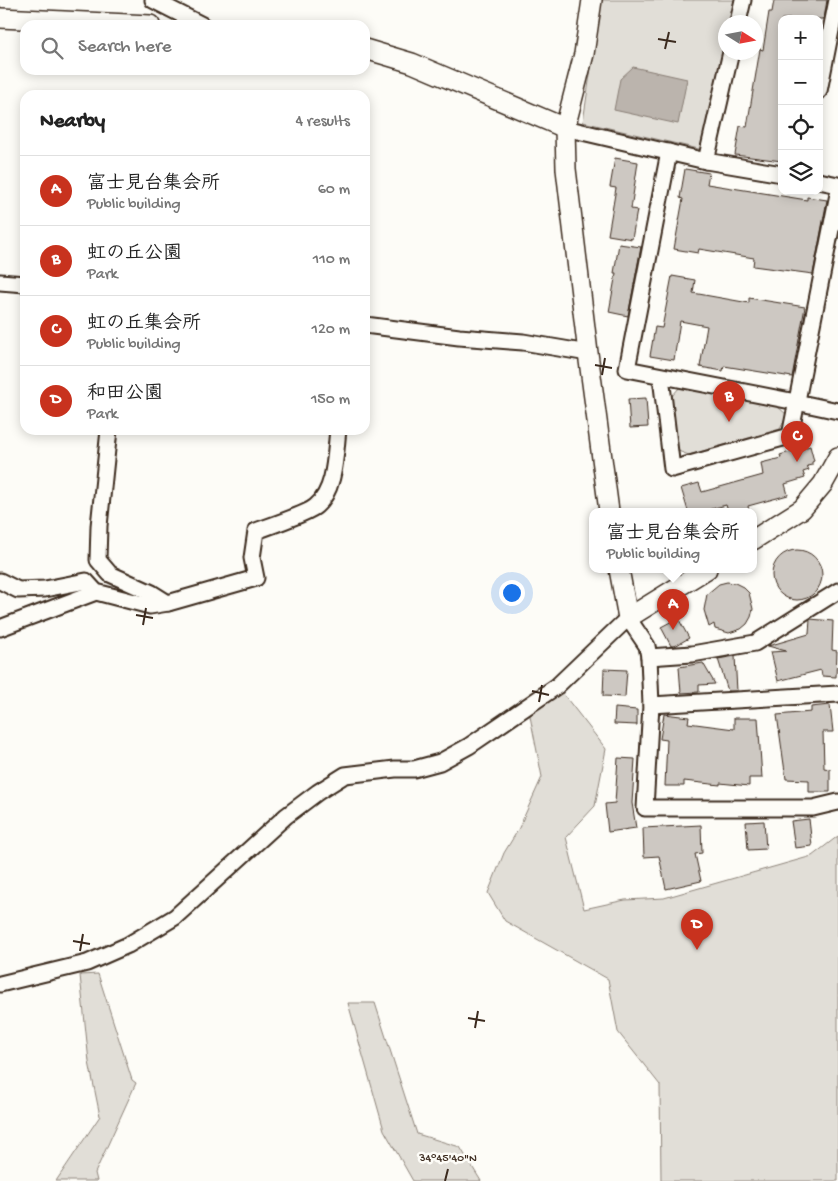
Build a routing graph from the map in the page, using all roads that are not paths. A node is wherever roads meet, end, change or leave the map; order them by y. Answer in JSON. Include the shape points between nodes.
{"nodes":[{"id":1,"x":153,"y":0,"type":"edge"},
{"id":2,"x":592,"y":0,"type":"edge"},
{"id":3,"x":743,"y":0,"type":"edge"},
{"id":4,"x":837,"y":0,"type":"edge"},
{"id":5,"x":740,"y":15,"type":"edge"},
{"id":6,"x":0,"y":18,"type":"edge"},
{"id":7,"x":43,"y":20,"type":"edge"},
{"id":8,"x":192,"y":20,"type":"edge"},
{"id":9,"x":370,"y":50,"type":"edge"},
{"id":10,"x":729,"y":60,"type":"edge"},
{"id":11,"x":823,"y":71,"type":"edge"},
{"id":12,"x":565,"y":128,"type":"junction"},
{"id":13,"x":669,"y":152,"type":"junction"},
{"id":14,"x":706,"y":161,"type":"junction"},
{"id":15,"x":778,"y":173,"type":"edge"},
{"id":16,"x":823,"y":182,"type":"edge"},
{"id":17,"x":838,"y":185,"type":"edge"},
{"id":18,"x":838,"y":194,"type":"edge"},
{"id":19,"x":0,"y":282,"type":"edge"},
{"id":20,"x":20,"y":284,"type":"edge"},
{"id":21,"x":370,"y":326,"type":"edge"},
{"id":22,"x":588,"y":353,"type":"junction"},
{"id":23,"x":661,"y":376,"type":"junction"},
{"id":24,"x":796,"y":402,"type":"junction"},
{"id":25,"x":838,"y":411,"type":"edge"},
{"id":26,"x":109,"y":435,"type":"edge"},
{"id":27,"x":337,"y":435,"type":"edge"},
{"id":28,"x":838,"y":457,"type":"edge"},
{"id":29,"x":609,"y":508,"type":"edge"},
{"id":30,"x":757,"y":537,"type":"edge"},
{"id":31,"x":620,"y":573,"type":"edge"},
{"id":32,"x":701,"y":573,"type":"edge"},
{"id":33,"x":0,"y":581,"type":"edge"},
{"id":34,"x":838,"y":591,"type":"edge"},
{"id":35,"x":96,"y":592,"type":"junction"},
{"id":36,"x":168,"y":603,"type":"junction"},
{"id":37,"x":628,"y":618,"type":"junction"},
{"id":38,"x":0,"y":628,"type":"edge"},
{"id":39,"x":650,"y":657,"type":"junction"},
{"id":40,"x":838,"y":694,"type":"edge"},
{"id":41,"x":651,"y":705,"type":"junction"},
{"id":42,"x":838,"y":802,"type":"edge"},
{"id":43,"x":0,"y":984,"type":"edge"}],
"edges":[{"from":1,"to":8,"type":"street"},
{"from":2,"to":12,"type":"street","via":[[584,54]]},
{"from":3,"to":5,"type":"street"},
{"from":4,"to":11,"type":"street"},
{"from":6,"to":7,"type":"street"},
{"from":9,"to":12,"type":"street","via":[[412,62]]},
{"from":10,"to":14,"type":"street"},
{"from":12,"to":13,"type":"street"},
{"from":12,"to":22,"type":"street","via":[[566,169]]},
{"from":13,"to":14,"type":"street"},
{"from":13,"to":23,"type":"street","via":[[627,369]]},
{"from":14,"to":15,"type":"street"},
{"from":16,"to":17,"type":"street"},
{"from":18,"to":24,"type":"street"},
{"from":19,"to":20,"type":"street"},
{"from":21,"to":22,"type":"street","via":[[523,342]]},
{"from":22,"to":29,"type":"street"},
{"from":23,"to":24,"type":"street"},
{"from":23,"to":24,"type":"street","via":[[672,469],[790,436]]},
{"from":24,"to":25,"type":"street"},
{"from":26,"to":36,"type":"street","via":[[98,560],[110,574]]},
{"from":27,"to":36,"type":"street","via":[[328,489],[316,507],[256,531],[252,558],[256,578]]},
{"from":28,"to":30,"type":"street","via":[[823,484],[802,509]]},
{"from":31,"to":37,"type":"street"},
{"from":32,"to":37,"type":"street"},
{"from":33,"to":35,"type":"street","via":[[18,590],[45,589],[86,581]]},
{"from":34,"to":39,"type":"street","via":[[755,643],[692,654]]},
{"from":35,"to":36,"type":"street","via":[[150,606]]},
{"from":35,"to":38,"type":"street"},
{"from":37,"to":39,"type":"street"},
{"from":37,"to":43,"type":"street","via":[[557,686],[469,746],[440,762],[414,769],[394,768],[345,775],[325,788],[286,816],[175,917],[128,946],[87,963]]},
{"from":39,"to":41,"type":"street"},
{"from":40,"to":41,"type":"street"},
{"from":41,"to":42,"type":"street","via":[[645,808],[813,808]]}]}
